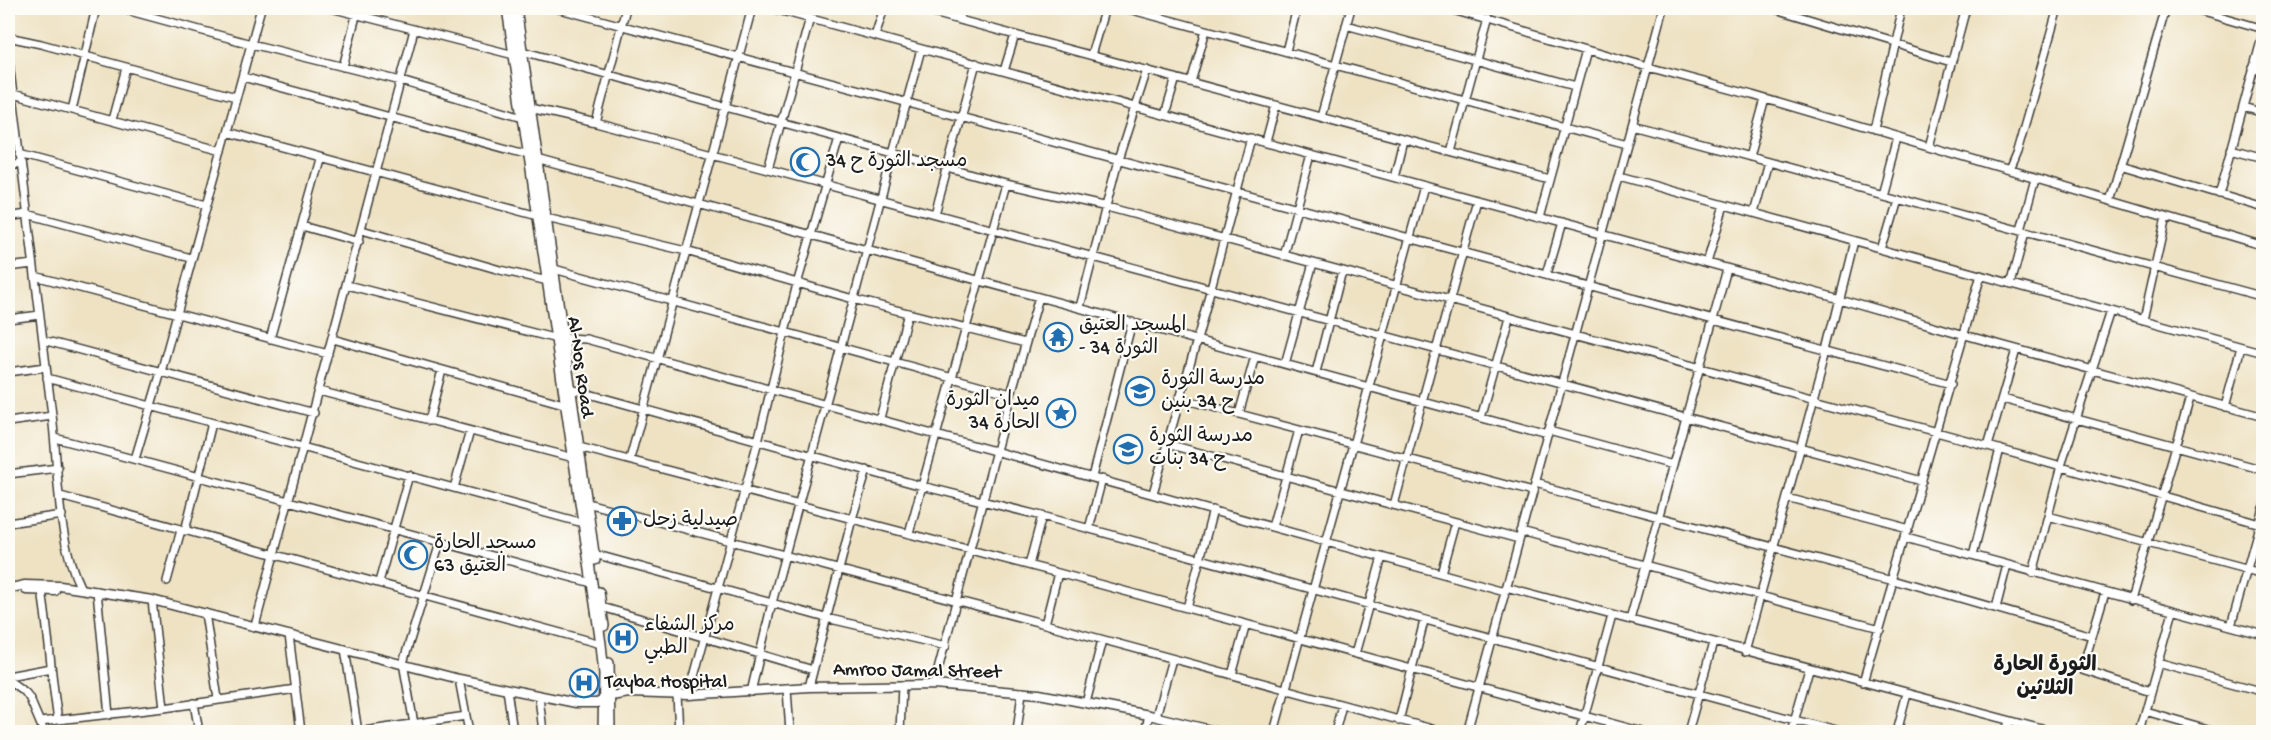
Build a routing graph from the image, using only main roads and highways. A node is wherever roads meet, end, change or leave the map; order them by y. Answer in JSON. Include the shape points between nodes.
{"nodes":[{"id":1,"x":507,"y":8,"type":"edge"},
{"id":2,"x":516,"y":8,"type":"edge"},
{"id":3,"x":518,"y":53,"type":"junction"},
{"id":4,"x":533,"y":157,"type":"junction"},
{"id":5,"x":542,"y":217,"type":"junction"},
{"id":6,"x":560,"y":339,"type":"junction"},
{"id":7,"x":607,"y":699,"type":"junction"},
{"id":8,"x":603,"y":732,"type":"edge"},
{"id":9,"x":610,"y":732,"type":"edge"}],
"edges":[{"from":1,"to":3,"type":"main road","name":"Al-Nos Road"},
{"from":2,"to":3,"type":"main road","name":"Al-Nos Road"},
{"from":3,"to":4,"type":"main road","name":"Al-Nos Road","via":[[530,108]]},
{"from":3,"to":4,"type":"main road","name":"Al-Nos Road","via":[[523,117]]},
{"from":4,"to":5,"type":"main road","name":"Al-Nos Road"},
{"from":5,"to":6,"type":"main road","name":"Al-Nos Road","via":[[548,281]]},
{"from":5,"to":6,"type":"main road","name":"Al-Nos Road","via":[[554,269]]},
{"from":6,"to":7,"type":"main road","name":"Al-Nos Road"},
{"from":6,"to":7,"type":"main road","name":"Al-Nos Road","via":[[571,389],[602,607]]},
{"from":7,"to":8,"type":"main road","name":"Al-Nos Road"},
{"from":7,"to":9,"type":"main road","name":"Al-Nos Road"}]}
